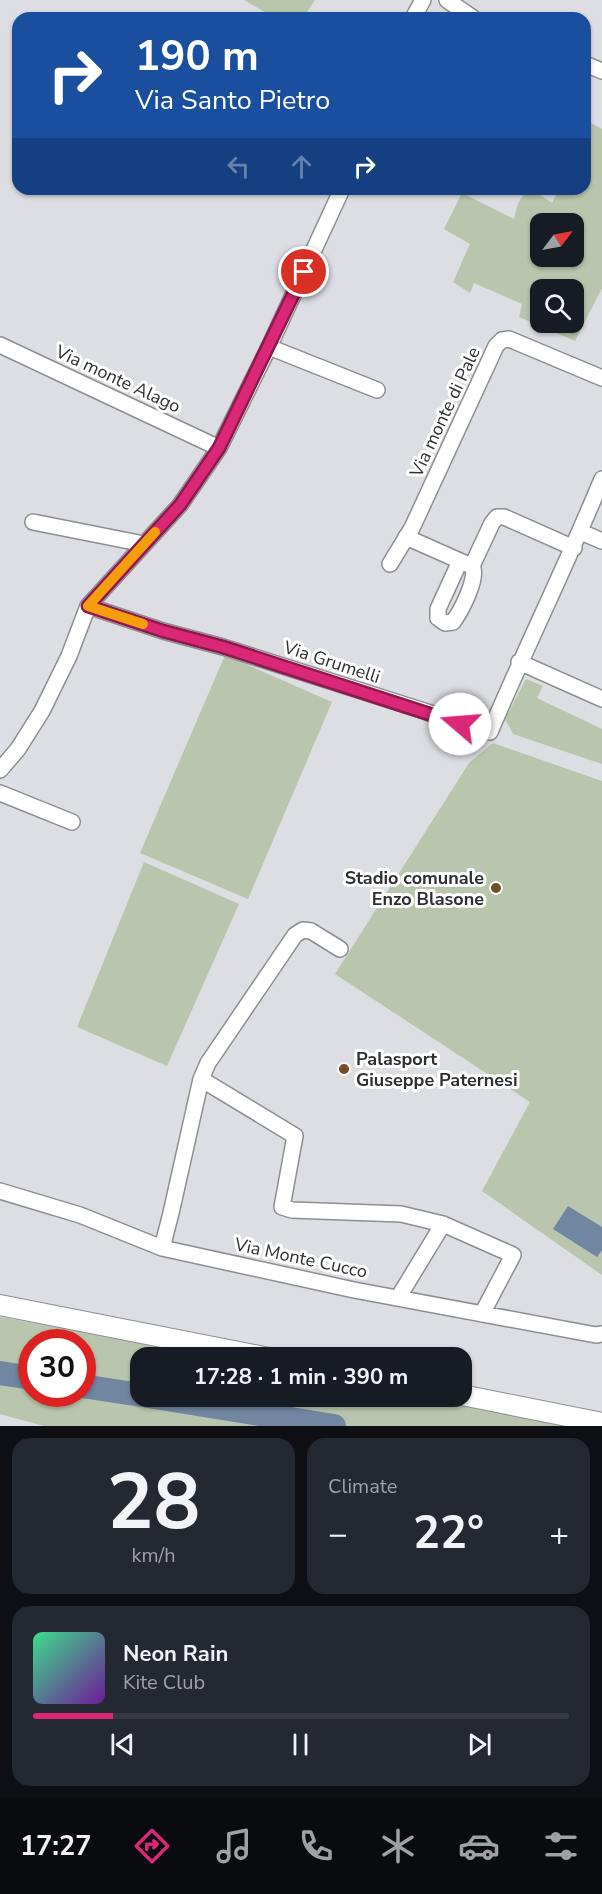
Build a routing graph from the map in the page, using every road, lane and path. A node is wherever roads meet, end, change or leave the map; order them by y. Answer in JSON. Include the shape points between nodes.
{"nodes":[{"id":1,"x":447,"y":0,"type":"edge"},
{"id":2,"x":464,"y":12,"type":"edge"},
{"id":3,"x":339,"y":195,"type":"edge"},
{"id":4,"x":0,"y":345,"type":"edge"},
{"id":5,"x":269,"y":347,"type":"junction"},
{"id":6,"x":602,"y":378,"type":"edge"},
{"id":7,"x":377,"y":390,"type":"dead end"},
{"id":8,"x":219,"y":448,"type":"junction"},
{"id":9,"x":602,"y":479,"type":"edge"},
{"id":10,"x":33,"y":522,"type":"dead end"},
{"id":11,"x":580,"y":532,"type":"junction"},
{"id":12,"x":406,"y":537,"type":"junction"},
{"id":13,"x":602,"y":541,"type":"edge"},
{"id":14,"x":144,"y":544,"type":"junction"},
{"id":15,"x":574,"y":548,"type":"junction"},
{"id":16,"x":390,"y":564,"type":"dead end"},
{"id":17,"x":88,"y":606,"type":"junction"},
{"id":18,"x":519,"y":662,"type":"junction"},
{"id":19,"x":602,"y":699,"type":"edge"},
{"id":20,"x":0,"y":770,"type":"edge"},
{"id":21,"x":0,"y":793,"type":"edge"},
{"id":22,"x":72,"y":822,"type":"dead end"},
{"id":23,"x":340,"y":949,"type":"dead end"},
{"id":24,"x":201,"y":1079,"type":"junction"},
{"id":25,"x":0,"y":1191,"type":"edge"},
{"id":26,"x":443,"y":1224,"type":"junction"},
{"id":27,"x":162,"y":1248,"type":"junction"},
{"id":28,"x":398,"y":1298,"type":"junction"},
{"id":29,"x":0,"y":1305,"type":"edge"},
{"id":30,"x":482,"y":1314,"type":"junction"},
{"id":31,"x":602,"y":1334,"type":"edge"},
{"id":32,"x":213,"y":1347,"type":"edge"},
{"id":33,"x":472,"y":1397,"type":"edge"},
{"id":34,"x":602,"y":1423,"type":"edge"}],
"edges":[{"from":1,"to":2,"type":"street"},
{"from":3,"to":5,"type":"street"},
{"from":4,"to":8,"type":"street","name":"Via monte Alago"},
{"from":5,"to":7,"type":"street"},
{"from":5,"to":8,"type":"street"},
{"from":6,"to":12,"type":"street","name":"Via monte di Pale","via":[[509,339],[502,340]]},
{"from":8,"to":14,"type":"street","via":[[180,505]]},
{"from":9,"to":11,"type":"street","name":"Via Grumelli"},
{"from":10,"to":14,"type":"street"},
{"from":11,"to":13,"type":"street"},
{"from":11,"to":15,"type":"street","name":"Via Grumelli"},
{"from":12,"to":15,"type":"street","via":[[466,563],[492,523],[497,517],[504,517]]},
{"from":12,"to":16,"type":"street","name":"Via monte di Pale"},
{"from":14,"to":17,"type":"street"},
{"from":15,"to":18,"type":"street","name":"Via Grumelli"},
{"from":17,"to":18,"type":"street","name":"Via Grumelli","via":[[490,732]]},
{"from":17,"to":20,"type":"street","via":[[42,711]]},
{"from":18,"to":19,"type":"street"},
{"from":21,"to":22,"type":"street"},
{"from":23,"to":24,"type":"street","via":[[311,931],[295,935]]},
{"from":24,"to":26,"type":"street","via":[[295,1136],[282,1207],[402,1214]]},
{"from":24,"to":27,"type":"street"},
{"from":25,"to":27,"type":"street","name":"Via Monte Cucco","via":[[80,1215]]},
{"from":26,"to":28,"type":"street"},
{"from":26,"to":30,"type":"street","via":[[513,1255]]},
{"from":27,"to":28,"type":"street","name":"Via Monte Cucco"},
{"from":28,"to":30,"type":"street","name":"Via Monte Cucco"},
{"from":29,"to":32,"type":"street"},
{"from":30,"to":31,"type":"street","name":"Via Monte Cucco"},
{"from":33,"to":34,"type":"street"}]}
